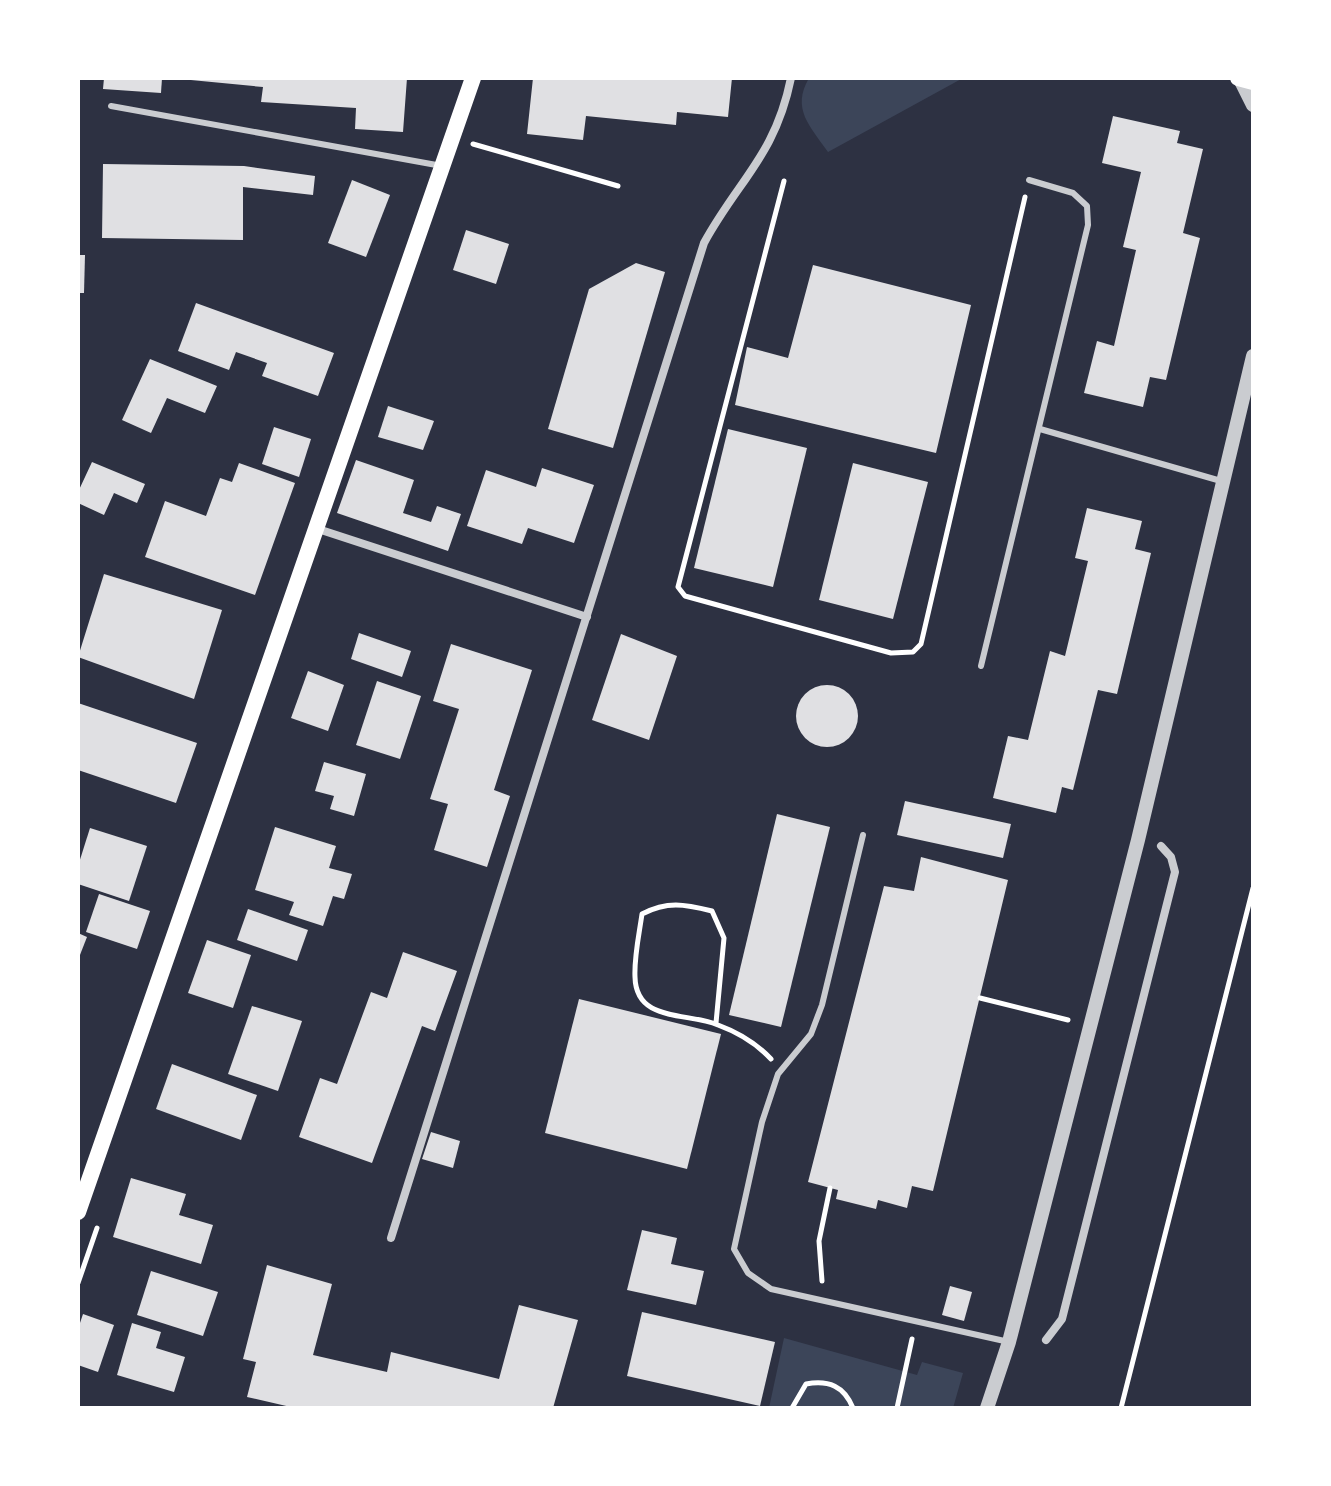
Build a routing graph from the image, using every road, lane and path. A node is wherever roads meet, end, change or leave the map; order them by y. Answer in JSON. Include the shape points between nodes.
{"nodes":[{"id":1,"x":473,"y":78,"type":"edge"},
{"id":2,"x":791,"y":78,"type":"edge"},
{"id":3,"x":1239,"y":78,"type":"edge"},
{"id":4,"x":1253,"y":82,"type":"edge"},
{"id":5,"x":1253,"y":105,"type":"edge"},
{"id":6,"x":111,"y":106,"type":"dead end"},
{"id":7,"x":453,"y":139,"type":"junction"},
{"id":8,"x":443,"y":166,"type":"junction"},
{"id":9,"x":1029,"y":180,"type":"joint"},
{"id":10,"x":784,"y":181,"type":"dead end"},
{"id":11,"x":618,"y":186,"type":"dead end"},
{"id":12,"x":1253,"y":356,"type":"edge"},
{"id":13,"x":1040,"y":429,"type":"junction"},
{"id":14,"x":1223,"y":481,"type":"junction"},
{"id":15,"x":318,"y":529,"type":"junction"},
{"id":16,"x":587,"y":617,"type":"junction"},
{"id":17,"x":981,"y":666,"type":"dead end"},
{"id":18,"x":863,"y":835,"type":"dead end"},
{"id":19,"x":1161,"y":846,"type":"dead end"},
{"id":20,"x":1253,"y":888,"type":"edge"},
{"id":21,"x":980,"y":998,"type":"dead end"},
{"id":22,"x":1061,"y":1018,"type":"dead end"},
{"id":23,"x":716,"y":1023,"type":"junction"},
{"id":24,"x":778,"y":1074,"type":"junction"},
{"id":25,"x":830,"y":1188,"type":"dead end"},
{"id":26,"x":78,"y":1212,"type":"edge"},
{"id":27,"x":391,"y":1238,"type":"dead end"},
{"id":28,"x":837,"y":1305,"type":"junction"},
{"id":29,"x":917,"y":1322,"type":"junction"},
{"id":30,"x":1046,"y":1340,"type":"dead end"},
{"id":31,"x":1009,"y":1342,"type":"junction"},
{"id":32,"x":792,"y":1408,"type":"edge"},
{"id":33,"x":853,"y":1408,"type":"edge"},
{"id":34,"x":897,"y":1408,"type":"edge"},
{"id":35,"x":987,"y":1408,"type":"edge"},
{"id":36,"x":1121,"y":1408,"type":"edge"}],
"edges":[{"from":1,"to":7,"type":"main road"},
{"from":2,"to":16,"type":"street","via":[[764,156],[704,243]]},
{"from":3,"to":4,"type":"main road"},
{"from":3,"to":5,"type":"street"},
{"from":6,"to":8,"type":"lane"},
{"from":7,"to":8,"type":"main road"},
{"from":7,"to":11,"type":"path"},
{"from":8,"to":15,"type":"main road"},
{"from":9,"to":10,"type":"path","via":[[921,644],[913,652],[891,653],[685,596],[678,587]]},
{"from":9,"to":13,"type":"lane","via":[[1073,193],[1087,206],[1088,225]]},
{"from":12,"to":14,"type":"street"},
{"from":13,"to":14,"type":"lane"},
{"from":13,"to":17,"type":"lane"},
{"from":14,"to":31,"type":"street","via":[[1138,840]]},
{"from":15,"to":16,"type":"street"},
{"from":15,"to":26,"type":"main road"},
{"from":16,"to":27,"type":"street"},
{"from":18,"to":24,"type":"lane","via":[[822,1005],[811,1034]]},
{"from":19,"to":30,"type":"street","via":[[1175,872],[1062,1319]]},
{"from":20,"to":36,"type":"path"},
{"from":21,"to":22,"type":"path"},
{"from":23,"to":23,"type":"path","via":[[658,1012],[640,999],[634,979],[642,914],[661,904],[712,911],[724,938]]},
{"from":23,"to":24,"type":"path","via":[[770,1057]]},
{"from":24,"to":28,"type":"lane","via":[[734,1249],[748,1273],[771,1289]]},
{"from":25,"to":28,"type":"path","via":[[819,1241],[819,1272]]},
{"from":28,"to":29,"type":"lane"},
{"from":29,"to":31,"type":"lane"},
{"from":29,"to":34,"type":"path"},
{"from":31,"to":35,"type":"street"},
{"from":32,"to":33,"type":"path","via":[[806,1384],[822,1381],[848,1395]]}]}
